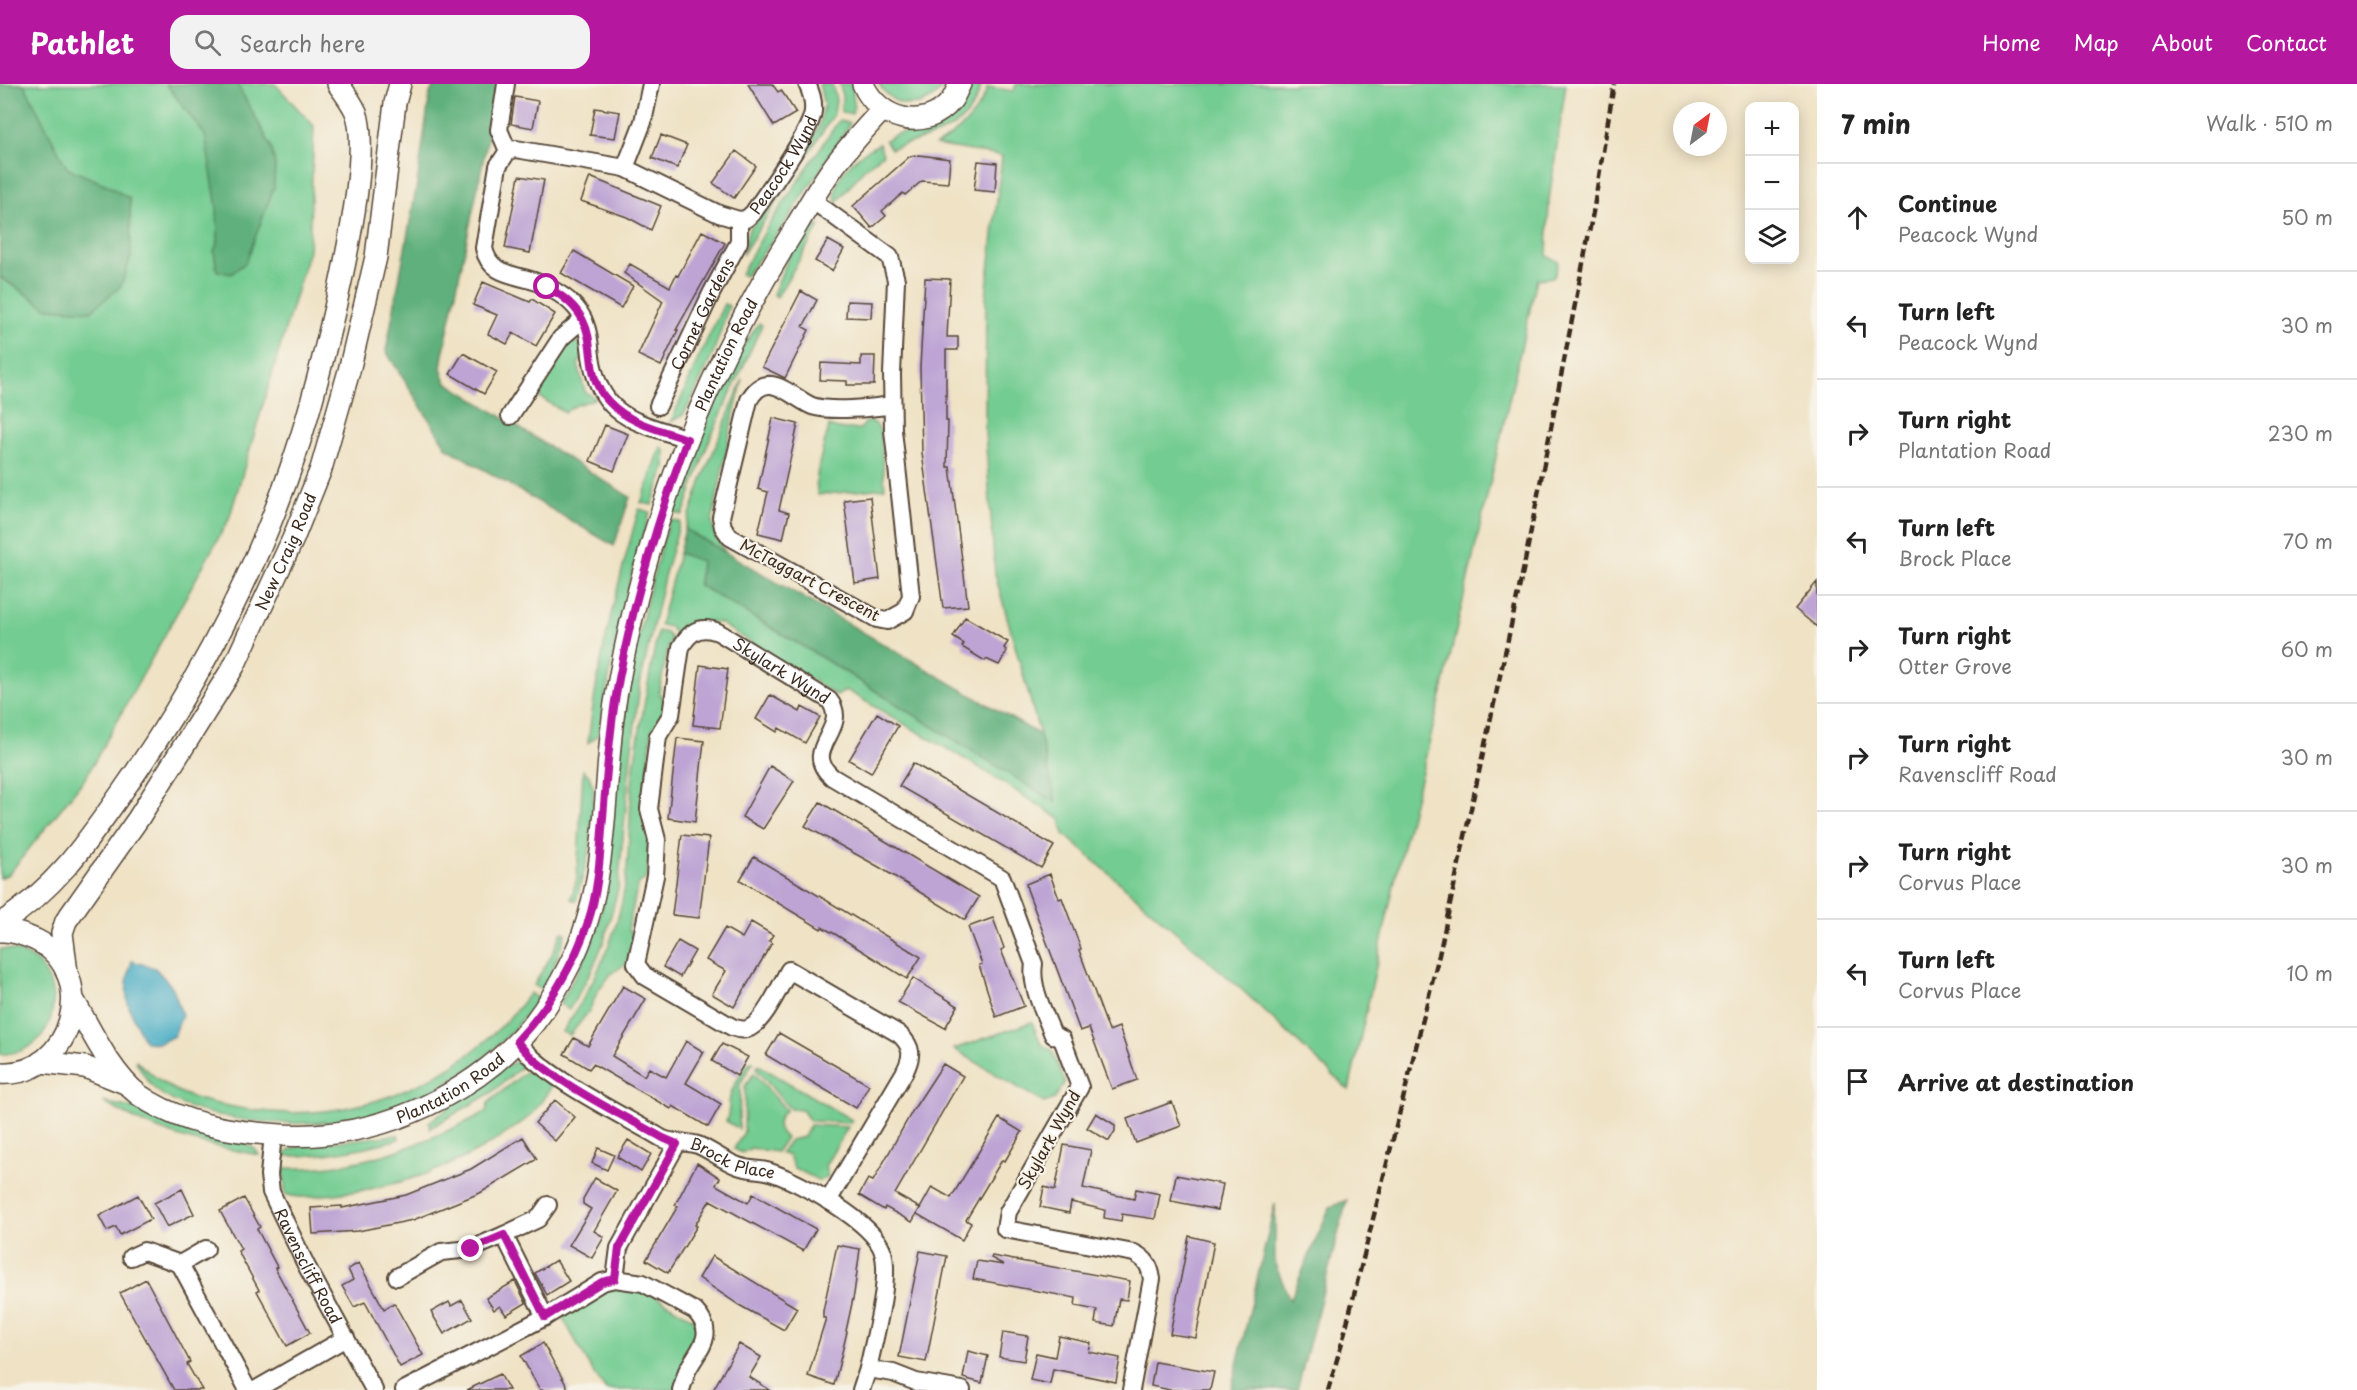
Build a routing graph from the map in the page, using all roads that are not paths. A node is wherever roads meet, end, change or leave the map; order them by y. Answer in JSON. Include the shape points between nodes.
{"nodes":[{"id":1,"x":338,"y":84,"type":"edge"},
{"id":2,"x":400,"y":84,"type":"edge"},
{"id":3,"x":506,"y":84,"type":"edge"},
{"id":4,"x":651,"y":84,"type":"edge"},
{"id":5,"x":807,"y":84,"type":"edge"},
{"id":6,"x":863,"y":84,"type":"edge"},
{"id":7,"x":960,"y":84,"type":"edge"},
{"id":8,"x":882,"y":110,"type":"junction"},
{"id":9,"x":508,"y":151,"type":"junction"},
{"id":10,"x":625,"y":168,"type":"junction"},
{"id":11,"x":812,"y":200,"type":"junction"},
{"id":12,"x":739,"y":220,"type":"junction"},
{"id":13,"x":583,"y":319,"type":"junction"},
{"id":14,"x":892,"y":405,"type":"junction"},
{"id":15,"x":658,"y":406,"type":"dead end"},
{"id":16,"x":510,"y":416,"type":"dead end"},
{"id":17,"x":687,"y":439,"type":"junction"},
{"id":18,"x":0,"y":924,"type":"edge"},
{"id":19,"x":0,"y":931,"type":"edge"},
{"id":20,"x":67,"y":973,"type":"junction"},
{"id":21,"x":73,"y":999,"type":"junction"},
{"id":22,"x":517,"y":1041,"type":"junction"},
{"id":23,"x":41,"y":1062,"type":"junction"},
{"id":24,"x":0,"y":1073,"type":"edge"},
{"id":25,"x":125,"y":1083,"type":"junction"},
{"id":26,"x":273,"y":1134,"type":"junction"},
{"id":27,"x":677,"y":1144,"type":"junction"},
{"id":28,"x":828,"y":1201,"type":"junction"},
{"id":29,"x":548,"y":1205,"type":"dead end"},
{"id":30,"x":504,"y":1235,"type":"junction"},
{"id":31,"x":206,"y":1249,"type":"dead end"},
{"id":32,"x":131,"y":1257,"type":"dead end"},
{"id":33,"x":180,"y":1263,"type":"junction"},
{"id":34,"x":397,"y":1277,"type":"dead end"},
{"id":35,"x":615,"y":1279,"type":"junction"},
{"id":36,"x":545,"y":1317,"type":"junction"},
{"id":37,"x":346,"y":1338,"type":"junction"},
{"id":38,"x":868,"y":1369,"type":"junction"},
{"id":39,"x":248,"y":1390,"type":"edge"},
{"id":40,"x":255,"y":1390,"type":"edge"},
{"id":41,"x":374,"y":1390,"type":"edge"},
{"id":42,"x":404,"y":1390,"type":"edge"},
{"id":43,"x":681,"y":1390,"type":"edge"},
{"id":44,"x":861,"y":1390,"type":"edge"},
{"id":45,"x":962,"y":1390,"type":"edge"},
{"id":46,"x":1131,"y":1390,"type":"edge"}],
"edges":[{"from":1,"to":18,"type":"street","name":"New Craig Road","via":[[355,112],[361,135],[347,253],[321,366],[272,518],[209,651],[149,753],[93,834],[45,891]]},
{"from":2,"to":20,"type":"street","name":"New Craig Road","via":[[394,103],[376,257],[321,469],[294,539],[234,666],[138,819],[66,921],[62,933]]},
{"from":3,"to":9,"type":"street","via":[[499,130]]},
{"from":4,"to":10,"type":"street","via":[[643,122]]},
{"from":5,"to":12,"type":"street","name":"Peacock Wynd","via":[[813,98],[813,114],[807,130],[753,213]]},
{"from":6,"to":8,"type":"street"},
{"from":7,"to":8,"type":"street","via":[[952,100],[929,117],[912,120]]},
{"from":8,"to":11,"type":"street","name":"Plantation Road","via":[[832,169]]},
{"from":9,"to":10,"type":"street","name":"Peacock Wynd","via":[[516,149]]},
{"from":9,"to":13,"type":"street","via":[[498,166],[484,249],[486,259],[500,272],[534,281],[560,294]]},
{"from":10,"to":12,"type":"street","name":"Peacock Wynd","via":[[718,214]]},
{"from":11,"to":14,"type":"street","name":"McTaggart Crescent","via":[[890,257],[896,280]]},
{"from":11,"to":17,"type":"street","name":"Plantation Road","via":[[742,319]]},
{"from":12,"to":15,"type":"street","name":"Cornet Gardens","via":[[739,242]]},
{"from":13,"to":16,"type":"street","via":[[561,338]]},
{"from":13,"to":17,"type":"street","via":[[590,335],[594,374],[609,402],[628,418]]},
{"from":14,"to":14,"type":"street","name":"McTaggart Crescent","via":[[813,406],[784,388],[761,386],[749,400],[721,517],[730,537],[887,621],[905,610],[911,596]]},
{"from":17,"to":22,"type":"street","name":"Plantation Road","via":[[660,513],[627,639],[615,702],[600,861],[588,921],[571,963],[534,1023]]},
{"from":19,"to":20,"type":"street","via":[[24,934],[42,943]]},
{"from":20,"to":21,"type":"street","name":"New Craig Road"},
{"from":21,"to":23,"type":"street","via":[[65,1035]]},
{"from":21,"to":25,"type":"street","name":"Plantation Road"},
{"from":22,"to":26,"type":"street","name":"Plantation Road","via":[[474,1077],[414,1111],[375,1125],[327,1134]]},
{"from":22,"to":27,"type":"street","name":"Brock Place","via":[[562,1079]]},
{"from":23,"to":24,"type":"street","via":[[25,1070]]},
{"from":23,"to":25,"type":"street","name":"Plantation Road","via":[[85,1067]]},
{"from":25,"to":26,"type":"street","name":"Plantation Road","via":[[188,1119]]},
{"from":26,"to":37,"type":"street","name":"Ravenscliff Road","via":[[270,1190]]},
{"from":27,"to":28,"type":"street","name":"Brock Place","via":[[697,1145],[738,1166],[767,1171]]},
{"from":27,"to":35,"type":"street","via":[[622,1241]]},
{"from":28,"to":38,"type":"street","name":"Brock Place","via":[[872,1234],[882,1251],[883,1294]]},
{"from":28,"to":46,"type":"street","name":"Skylark Wynd","via":[[911,1060],[907,1041],[789,970],[759,1021],[748,1029],[740,1029],[732,1028],[645,976],[636,964],[655,876],[657,840],[649,809],[658,736],[671,715],[681,647],[699,628],[718,632],[829,700],[836,712],[835,724],[821,749],[824,771],[1002,878],[1034,964],[1032,976],[1053,1035],[1062,1039],[1080,1087],[1008,1212],[1005,1229],[1143,1257],[1152,1279]]},
{"from":29,"to":30,"type":"street","via":[[538,1219]]},
{"from":30,"to":34,"type":"street","via":[[471,1249],[441,1252]]},
{"from":30,"to":36,"type":"street"},
{"from":31,"to":33,"type":"street"},
{"from":32,"to":33,"type":"street","via":[[144,1251]]},
{"from":33,"to":39,"type":"street"},
{"from":35,"to":36,"type":"street","via":[[602,1282]]},
{"from":35,"to":43,"type":"street","via":[[643,1283],[700,1316],[707,1334],[705,1342]]},
{"from":36,"to":42,"type":"street"},
{"from":37,"to":40,"type":"street"},
{"from":37,"to":41,"type":"street","name":"Ravenscliff Road"},
{"from":38,"to":44,"type":"street"},
{"from":38,"to":45,"type":"street"}]}
